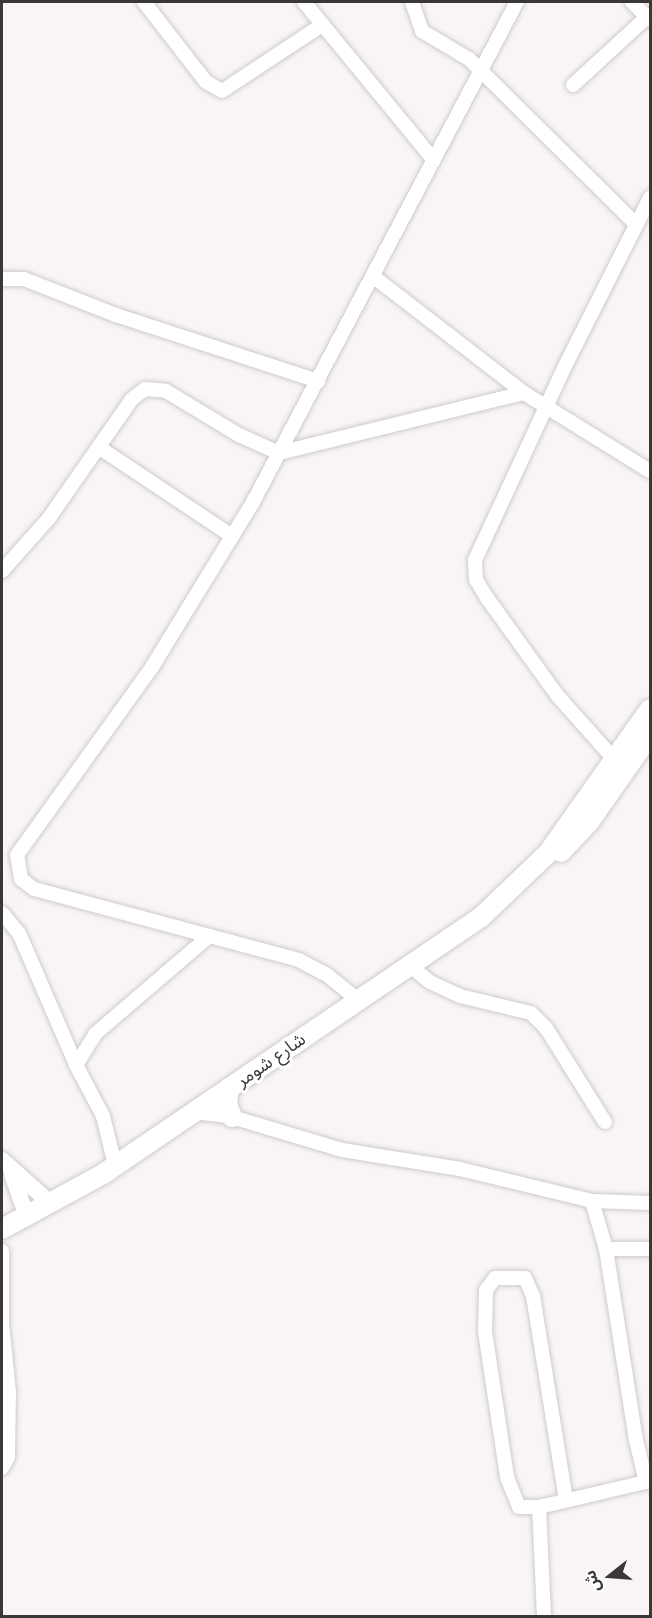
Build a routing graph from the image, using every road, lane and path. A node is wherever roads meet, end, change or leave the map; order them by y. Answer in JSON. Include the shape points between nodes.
{"nodes":[{"id":1,"x":144,"y":2,"type":"edge"},
{"id":2,"x":304,"y":2,"type":"edge"},
{"id":3,"x":412,"y":2,"type":"edge"},
{"id":4,"x":517,"y":2,"type":"edge"},
{"id":5,"x":632,"y":2,"type":"edge"},
{"id":6,"x":649,"y":18,"type":"edge"},
{"id":7,"x":322,"y":25,"type":"junction"},
{"id":8,"x":479,"y":70,"type":"junction"},
{"id":9,"x":573,"y":85,"type":"dead end"},
{"id":10,"x":432,"y":158,"type":"junction"},
{"id":11,"x":651,"y":198,"type":"edge"},
{"id":12,"x":636,"y":224,"type":"junction"},
{"id":13,"x":374,"y":277,"type":"junction"},
{"id":14,"x":2,"y":279,"type":"edge"},
{"id":15,"x":318,"y":381,"type":"junction"},
{"id":16,"x":524,"y":393,"type":"junction"},
{"id":17,"x":545,"y":408,"type":"junction"},
{"id":18,"x":100,"y":448,"type":"junction"},
{"id":19,"x":279,"y":453,"type":"junction"},
{"id":20,"x":651,"y":471,"type":"edge"},
{"id":21,"x":232,"y":536,"type":"junction"},
{"id":22,"x":2,"y":571,"type":"edge"},
{"id":23,"x":651,"y":709,"type":"edge"},
{"id":24,"x":644,"y":741,"type":"edge"},
{"id":25,"x":614,"y":759,"type":"junction"},
{"id":26,"x":529,"y":874,"type":"junction"},
{"id":27,"x":2,"y":912,"type":"edge"},
{"id":28,"x":207,"y":938,"type":"junction"},
{"id":29,"x":409,"y":965,"type":"junction"},
{"id":30,"x":358,"y":1000,"type":"junction"},
{"id":31,"x":76,"y":1065,"type":"junction"},
{"id":32,"x":229,"y":1088,"type":"junction"},
{"id":33,"x":194,"y":1112,"type":"junction"},
{"id":34,"x":232,"y":1117,"type":"junction"},
{"id":35,"x":605,"y":1122,"type":"dead end"},
{"id":36,"x":115,"y":1165,"type":"junction"},
{"id":37,"x":7,"y":1166,"type":"edge"},
{"id":38,"x":592,"y":1201,"type":"junction"},
{"id":39,"x":651,"y":1203,"type":"edge"},
{"id":40,"x":51,"y":1204,"type":"junction"},
{"id":41,"x":27,"y":1217,"type":"junction"},
{"id":42,"x":2,"y":1229,"type":"edge"},
{"id":43,"x":606,"y":1249,"type":"junction"},
{"id":44,"x":651,"y":1249,"type":"edge"},
{"id":45,"x":2,"y":1251,"type":"edge"},
{"id":46,"x":2,"y":1468,"type":"edge"},
{"id":47,"x":648,"y":1482,"type":"edge"},
{"id":48,"x":566,"y":1500,"type":"junction"},
{"id":49,"x":539,"y":1507,"type":"junction"},
{"id":50,"x":544,"y":1617,"type":"edge"}],
"edges":[{"from":1,"to":7,"type":"street","via":[[206,82],[222,91]]},
{"from":2,"to":7,"type":"street"},
{"from":3,"to":8,"type":"street","via":[[422,31],[454,47]]},
{"from":4,"to":8,"type":"street"},
{"from":5,"to":6,"type":"street"},
{"from":6,"to":9,"type":"street"},
{"from":7,"to":10,"type":"street"},
{"from":8,"to":10,"type":"street"},
{"from":8,"to":12,"type":"street"},
{"from":10,"to":13,"type":"street"},
{"from":11,"to":12,"type":"street"},
{"from":12,"to":17,"type":"street"},
{"from":13,"to":15,"type":"street"},
{"from":13,"to":16,"type":"street"},
{"from":14,"to":15,"type":"street","via":[[24,279],[116,315]]},
{"from":15,"to":19,"type":"street"},
{"from":16,"to":17,"type":"street"},
{"from":16,"to":19,"type":"street"},
{"from":17,"to":20,"type":"street"},
{"from":17,"to":25,"type":"street","via":[[475,560],[476,580],[557,695]]},
{"from":18,"to":19,"type":"street","via":[[132,399],[154,387]]},
{"from":18,"to":21,"type":"street"},
{"from":18,"to":22,"type":"street"},
{"from":19,"to":21,"type":"street"},
{"from":21,"to":28,"type":"street","via":[[152,668],[17,855],[21,879],[34,889]]},
{"from":23,"to":24,"type":"main road","name":"شارع شومر"},
{"from":24,"to":25,"type":"main road","name":"شارع شومر"},
{"from":24,"to":26,"type":"main road","name":"شارع شومر","via":[[573,841]]},
{"from":25,"to":26,"type":"main road","name":"شارع شومر"},
{"from":26,"to":29,"type":"main road","name":"شارع شومر","via":[[480,918]]},
{"from":27,"to":31,"type":"street","via":[[19,933]]},
{"from":28,"to":30,"type":"street","via":[[299,960],[327,975]]},
{"from":28,"to":31,"type":"street","via":[[95,1034]]},
{"from":29,"to":30,"type":"main road","name":"شارع شومر"},
{"from":29,"to":35,"type":"street","via":[[430,982],[460,996],[531,1013],[546,1028]]},
{"from":30,"to":32,"type":"main road","name":"شارع شومر"},
{"from":31,"to":36,"type":"street","via":[[103,1116]]},
{"from":32,"to":33,"type":"main road","name":"شارع شومر"},
{"from":32,"to":34,"type":"main road","via":[[227,1104]]},
{"from":33,"to":34,"type":"street"},
{"from":33,"to":36,"type":"main road","name":"شارع شومر"},
{"from":34,"to":38,"type":"street","via":[[342,1150],[460,1169]]},
{"from":36,"to":40,"type":"main road","name":"شارع شومر"},
{"from":37,"to":40,"type":"street"},
{"from":37,"to":41,"type":"street"},
{"from":38,"to":39,"type":"street"},
{"from":38,"to":43,"type":"street"},
{"from":40,"to":41,"type":"main road","name":"شارع شومر"},
{"from":41,"to":42,"type":"main road","name":"شارع شومر"},
{"from":43,"to":44,"type":"street"},
{"from":43,"to":47,"type":"street"},
{"from":45,"to":46,"type":"street","via":[[9,1425],[8,1457]]},
{"from":47,"to":48,"type":"street"},
{"from":48,"to":49,"type":"street"},
{"from":48,"to":49,"type":"street","via":[[533,1296],[525,1278],[495,1278],[486,1290],[485,1331],[507,1478],[519,1507]]},
{"from":49,"to":50,"type":"street"}]}
